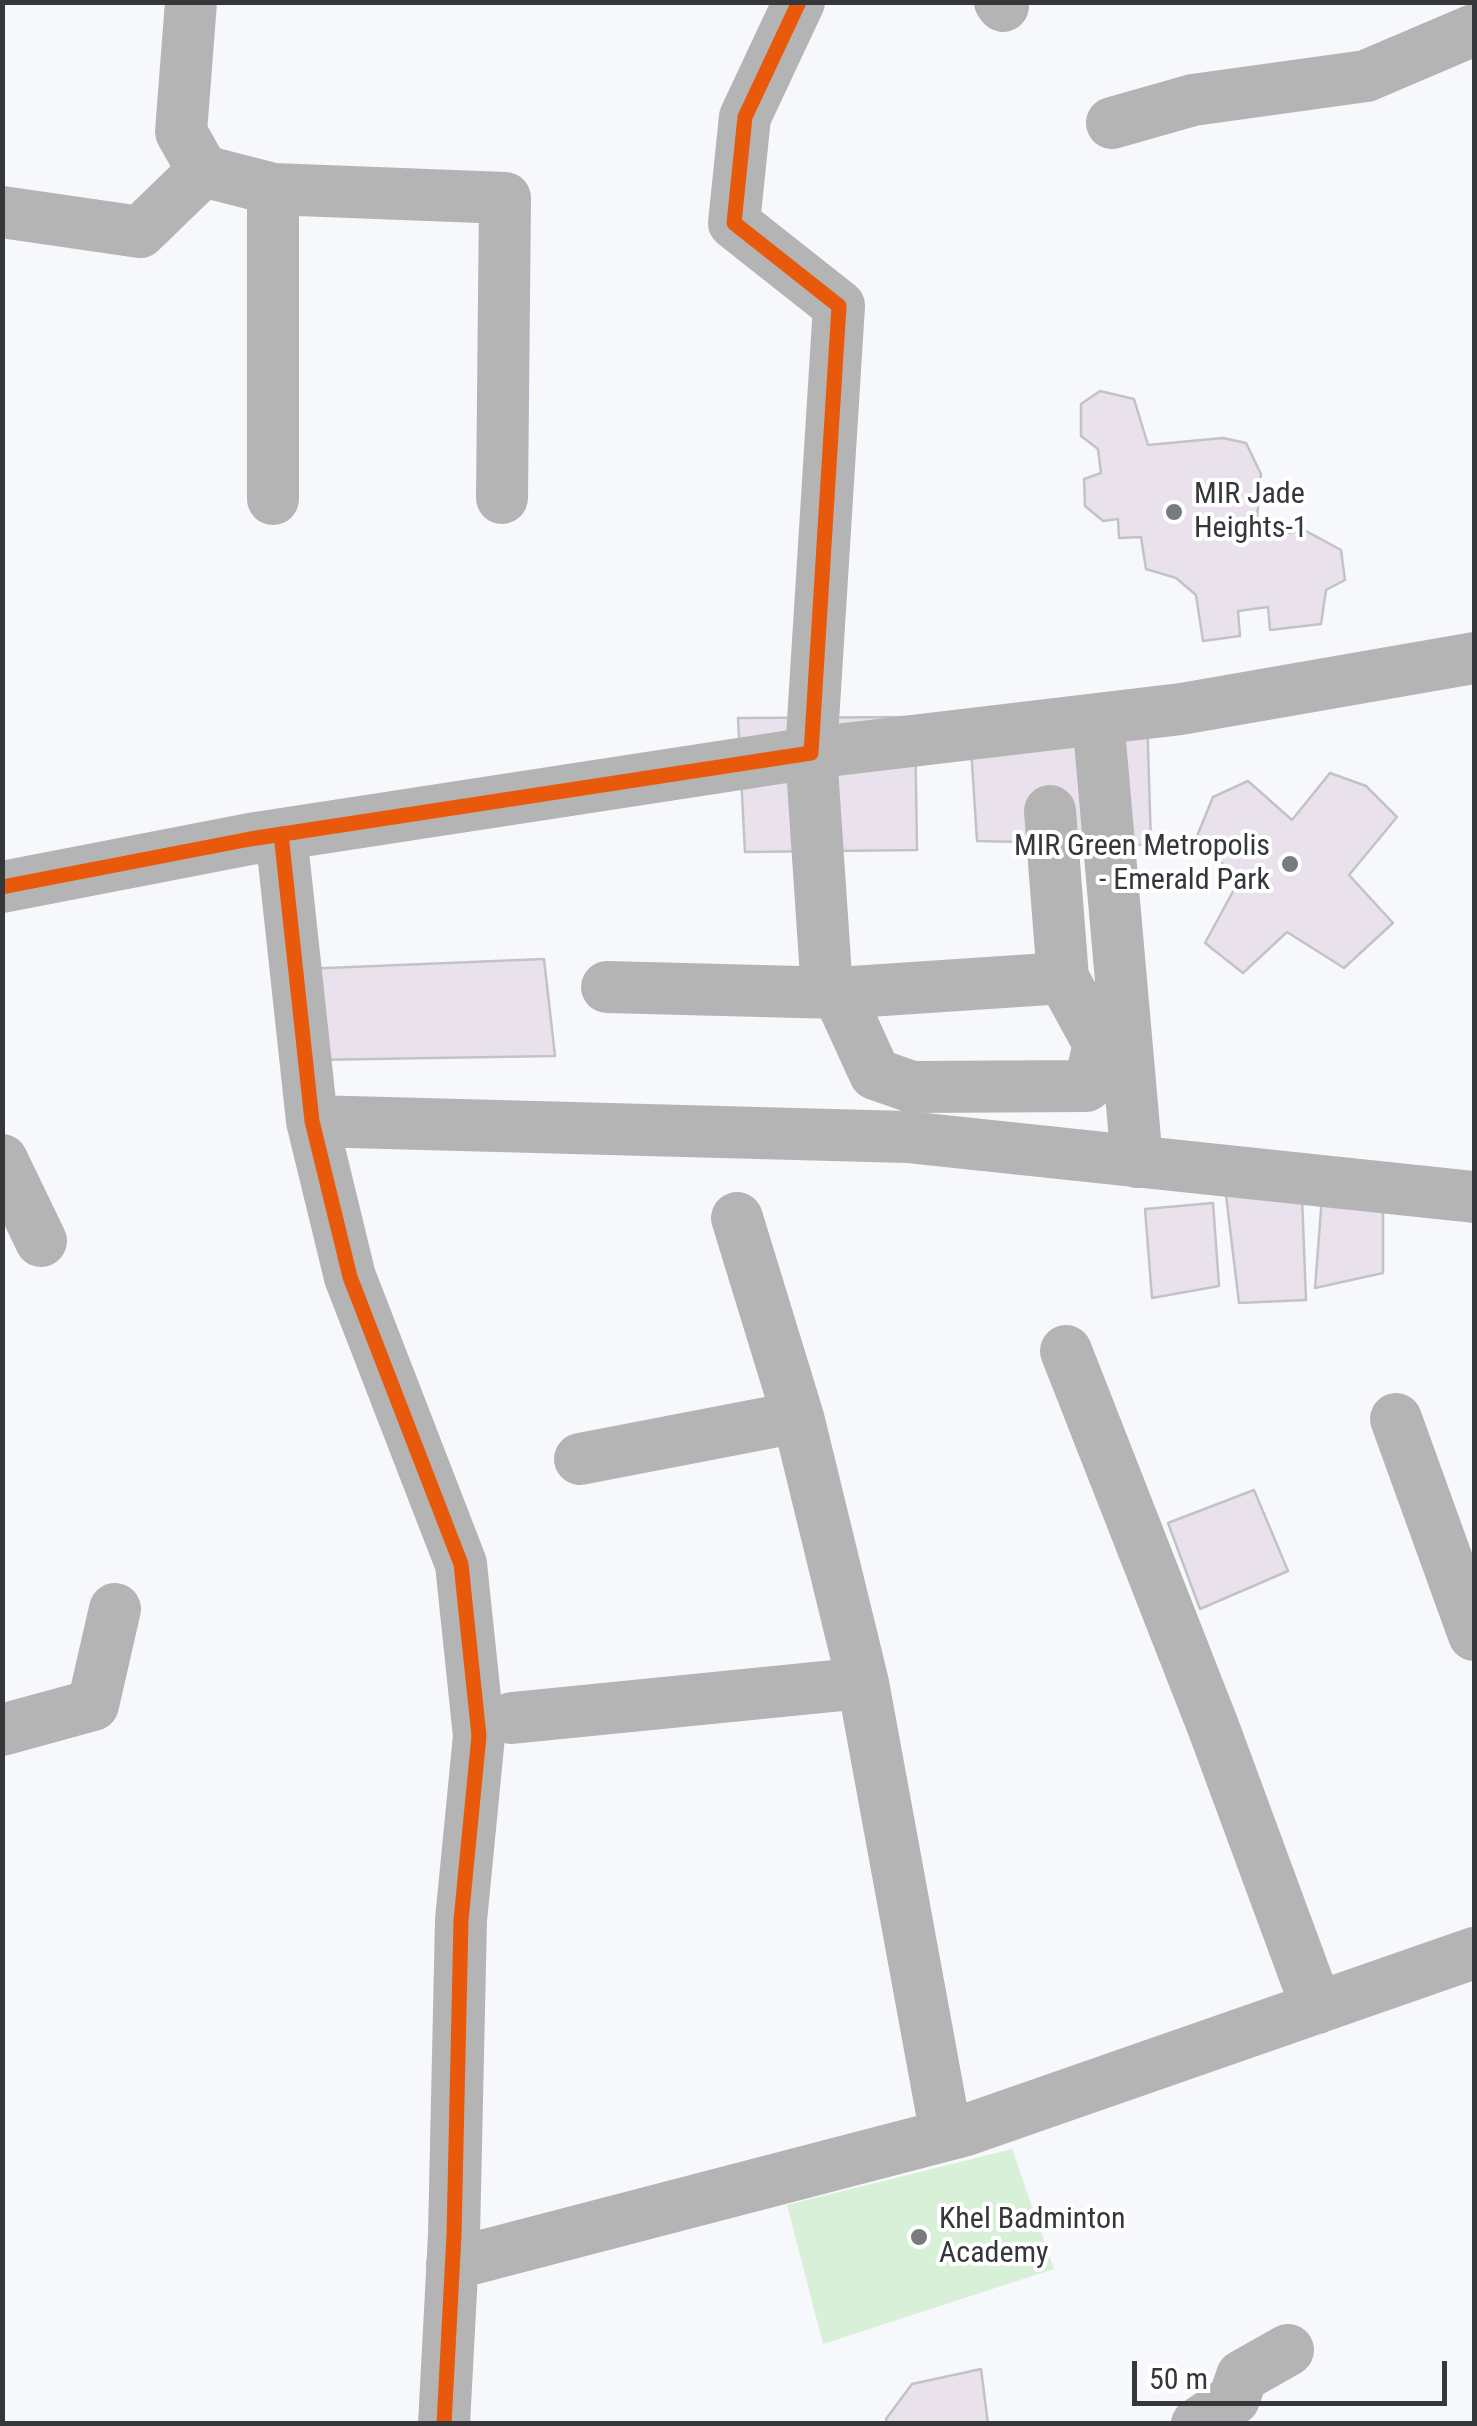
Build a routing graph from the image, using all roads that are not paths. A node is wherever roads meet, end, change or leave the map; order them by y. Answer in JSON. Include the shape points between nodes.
{"nodes":[{"id":1,"x":191,"y":2,"type":"edge"},
{"id":2,"x":799,"y":2,"type":"edge"},
{"id":3,"x":1474,"y":30,"type":"edge"},
{"id":4,"x":1112,"y":122,"type":"dead end"},
{"id":5,"x":203,"y":171,"type":"junction"},
{"id":6,"x":273,"y":189,"type":"junction"},
{"id":7,"x":2,"y":212,"type":"edge"},
{"id":8,"x":502,"y":498,"type":"dead end"},
{"id":9,"x":273,"y":499,"type":"dead end"},
{"id":10,"x":1474,"y":658,"type":"edge"},
{"id":11,"x":1098,"y":719,"type":"junction"},
{"id":12,"x":811,"y":753,"type":"junction"},
{"id":13,"x":1050,"y":811,"type":"dead end"},
{"id":14,"x":282,"y":834,"type":"junction"},
{"id":15,"x":2,"y":887,"type":"edge"},
{"id":16,"x":1063,"y":978,"type":"junction"},
{"id":17,"x":607,"y":987,"type":"dead end"},
{"id":18,"x":838,"y":993,"type":"junction"},
{"id":19,"x":312,"y":1121,"type":"junction"},
{"id":20,"x":2,"y":1160,"type":"edge"},
{"id":21,"x":1136,"y":1162,"type":"junction"},
{"id":22,"x":1474,"y":1196,"type":"edge"},
{"id":23,"x":737,"y":1218,"type":"dead end"},
{"id":24,"x":42,"y":1240,"type":"dead end"},
{"id":25,"x":1066,"y":1350,"type":"dead end"},
{"id":26,"x":798,"y":1416,"type":"junction"},
{"id":27,"x":1396,"y":1419,"type":"dead end"},
{"id":28,"x":580,"y":1459,"type":"dead end"},
{"id":29,"x":115,"y":1609,"type":"dead end"},
{"id":30,"x":1474,"y":1635,"type":"edge"},
{"id":31,"x":864,"y":1683,"type":"junction"},
{"id":32,"x":512,"y":1718,"type":"dead end"},
{"id":33,"x":2,"y":1730,"type":"edge"},
{"id":34,"x":1474,"y":1953,"type":"edge"},
{"id":35,"x":1316,"y":2008,"type":"junction"},
{"id":36,"x":946,"y":2135,"type":"junction"},
{"id":37,"x":452,"y":2264,"type":"junction"},
{"id":38,"x":1288,"y":2350,"type":"dead end"},
{"id":39,"x":444,"y":2424,"type":"edge"},
{"id":40,"x":1197,"y":2424,"type":"edge"}],
"edges":[{"from":1,"to":5,"type":"street","via":[[182,132]]},
{"from":2,"to":12,"type":"street","via":[[745,117],[734,224],[839,306]]},
{"from":3,"to":4,"type":"street","via":[[1366,76],[1193,100]]},
{"from":5,"to":6,"type":"street"},
{"from":5,"to":7,"type":"street","via":[[140,232]]},
{"from":6,"to":8,"type":"street","via":[[505,198]]},
{"from":6,"to":9,"type":"street"},
{"from":10,"to":11,"type":"street"},
{"from":11,"to":12,"type":"street"},
{"from":11,"to":21,"type":"street"},
{"from":12,"to":14,"type":"street"},
{"from":12,"to":18,"type":"street","via":[[826,976]]},
{"from":13,"to":16,"type":"street"},
{"from":14,"to":15,"type":"street"},
{"from":14,"to":19,"type":"street"},
{"from":16,"to":18,"type":"street"},
{"from":16,"to":18,"type":"street","via":[[1099,1044],[1086,1086],[912,1087],[874,1074]]},
{"from":17,"to":18,"type":"street"},
{"from":19,"to":21,"type":"street","via":[[907,1137]]},
{"from":19,"to":37,"type":"street","via":[[350,1278],[462,1564],[480,1736],[462,1920]]},
{"from":20,"to":24,"type":"street"},
{"from":21,"to":22,"type":"street"},
{"from":23,"to":26,"type":"street"},
{"from":25,"to":35,"type":"street"},
{"from":26,"to":28,"type":"street"},
{"from":26,"to":31,"type":"street"},
{"from":27,"to":30,"type":"street"},
{"from":29,"to":33,"type":"street","via":[[93,1705]]},
{"from":31,"to":32,"type":"street"},
{"from":31,"to":36,"type":"street"},
{"from":34,"to":35,"type":"street"},
{"from":35,"to":36,"type":"street"},
{"from":36,"to":37,"type":"street"},
{"from":37,"to":39,"type":"street"},
{"from":38,"to":40,"type":"street","via":[[1242,2376],[1234,2399]]}]}
